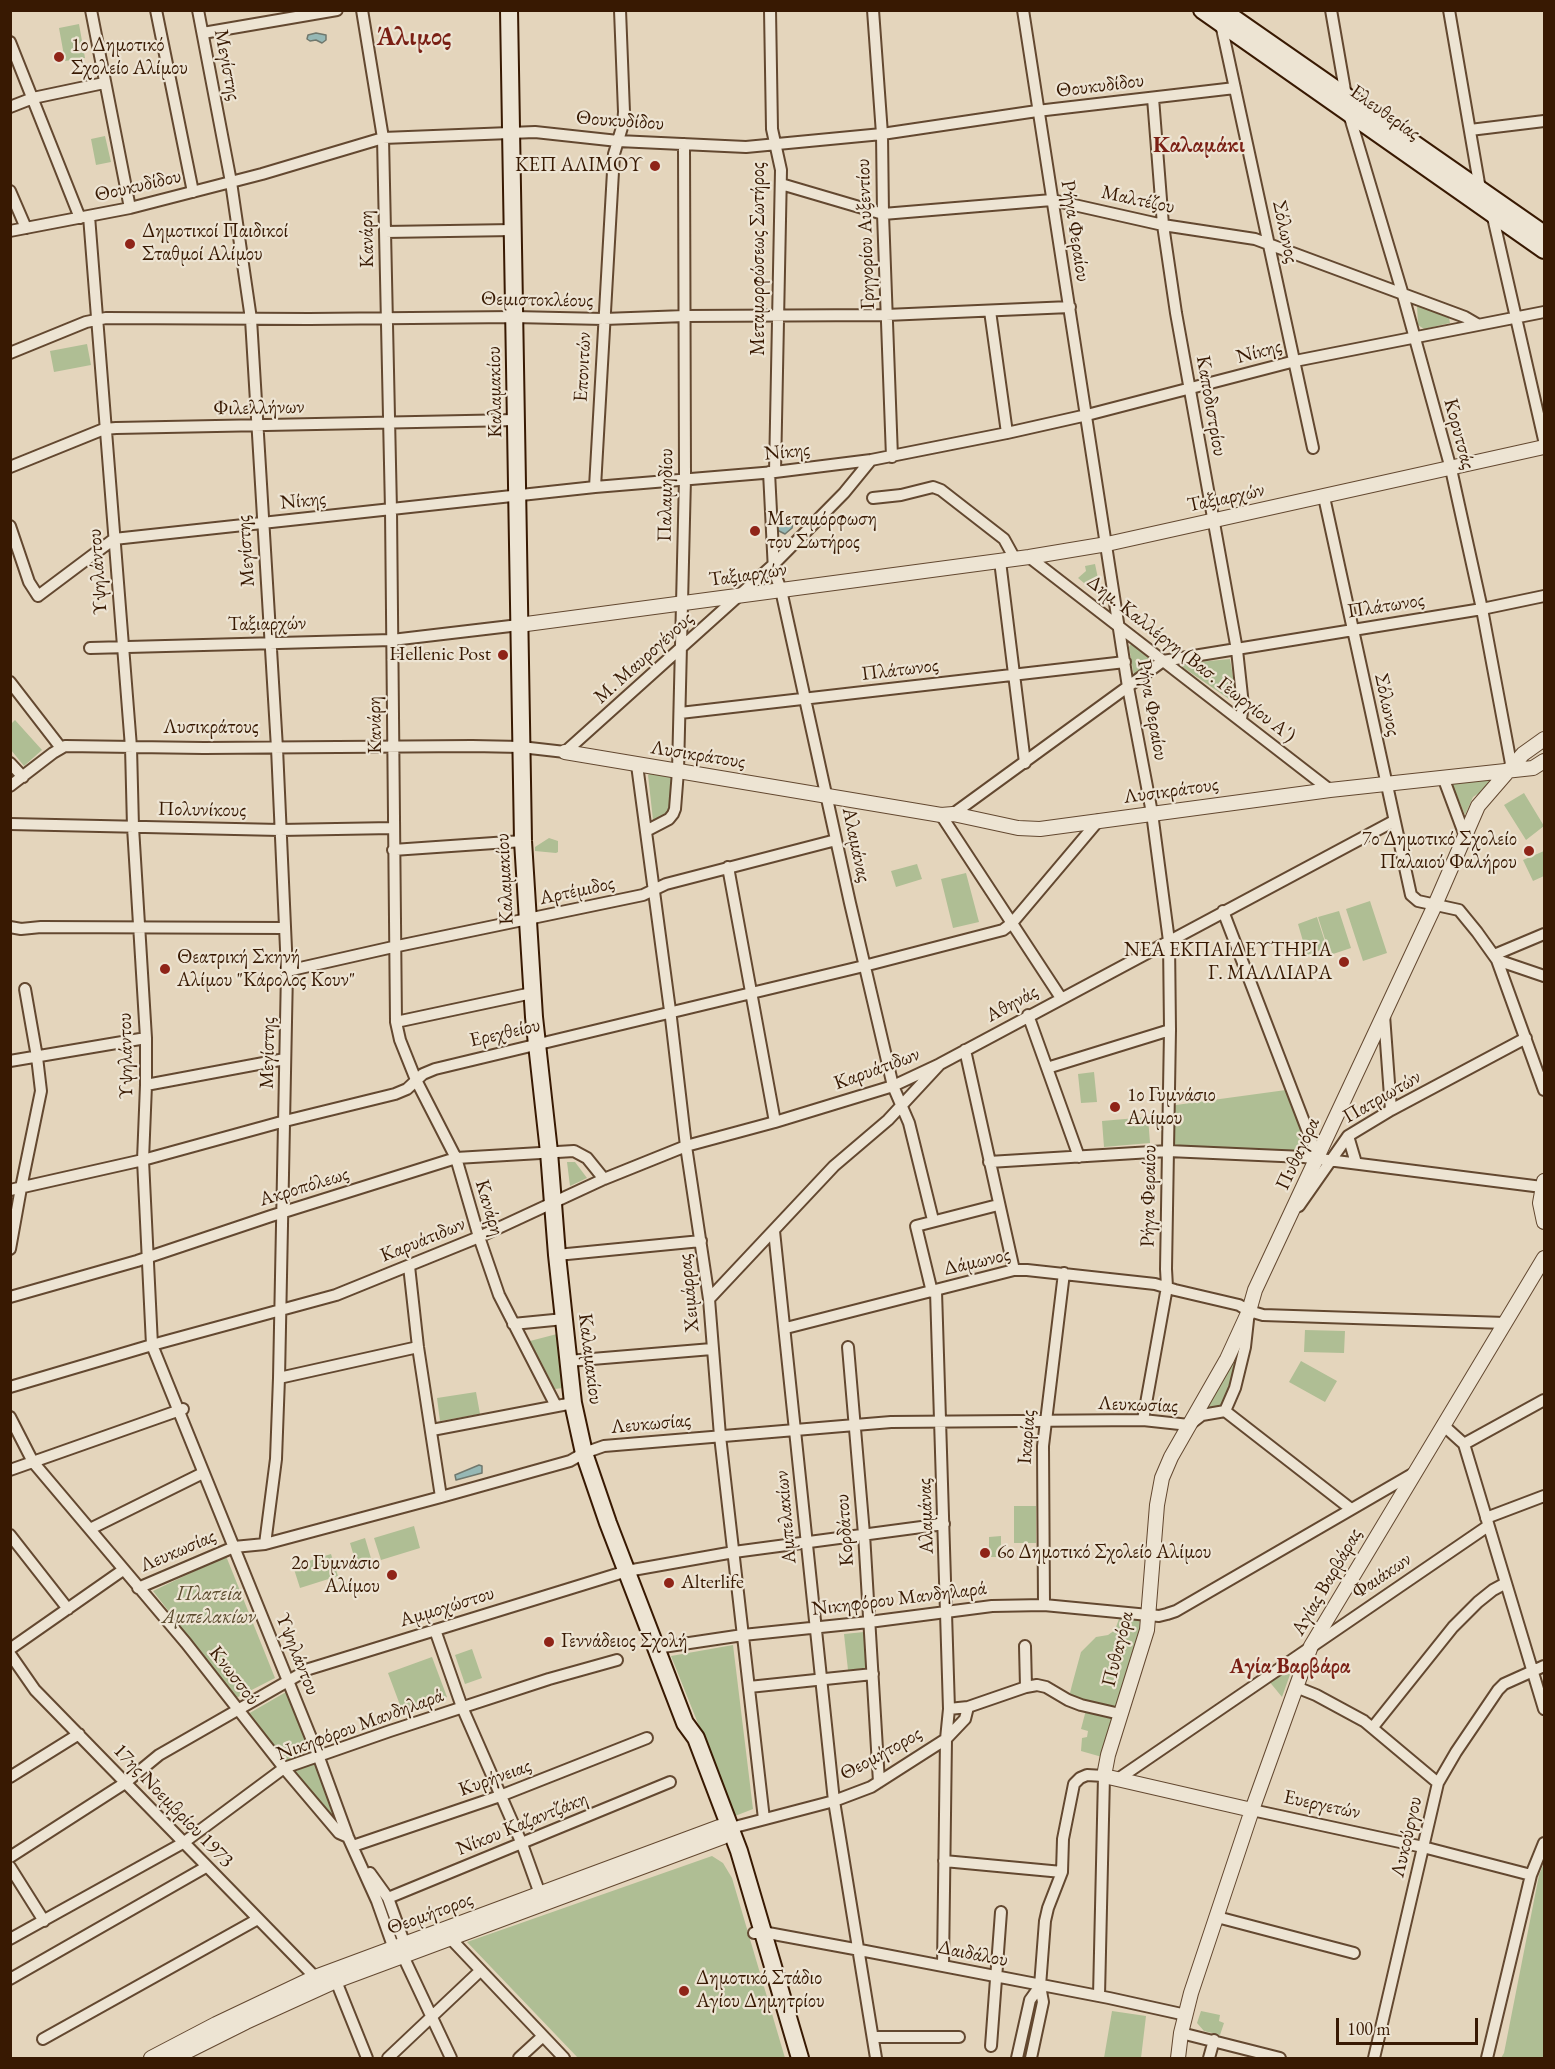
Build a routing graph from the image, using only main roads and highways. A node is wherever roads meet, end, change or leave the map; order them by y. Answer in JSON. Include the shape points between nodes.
{"nodes":[{"id":1,"x":509,"y":10,"type":"edge"},
{"id":2,"x":1202,"y":10,"type":"edge"},
{"id":3,"x":1222,"y":17,"type":"edge"},
{"id":4,"x":1545,"y":234,"type":"edge"},
{"id":5,"x":1545,"y":250,"type":"edge"},
{"id":6,"x":759,"y":1934,"type":"junction"},
{"id":7,"x":791,"y":2058,"type":"edge"},
{"id":8,"x":800,"y":2058,"type":"edge"}],
"edges":[{"from":1,"to":6,"type":"main road","name":"Καλαμακίου","via":[[523,841],[532,993],[573,1403],[584,1453]]},
{"from":2,"to":3,"type":"main road","name":"Ελευθερίας"},
{"from":3,"to":4,"type":"main road","name":"Ελευθερίας","via":[[1325,81]]},
{"from":3,"to":5,"type":"main road","name":"Ελευθερίας","via":[[1349,114]]},
{"from":6,"to":7,"type":"main road"},
{"from":6,"to":8,"type":"main road"}]}
